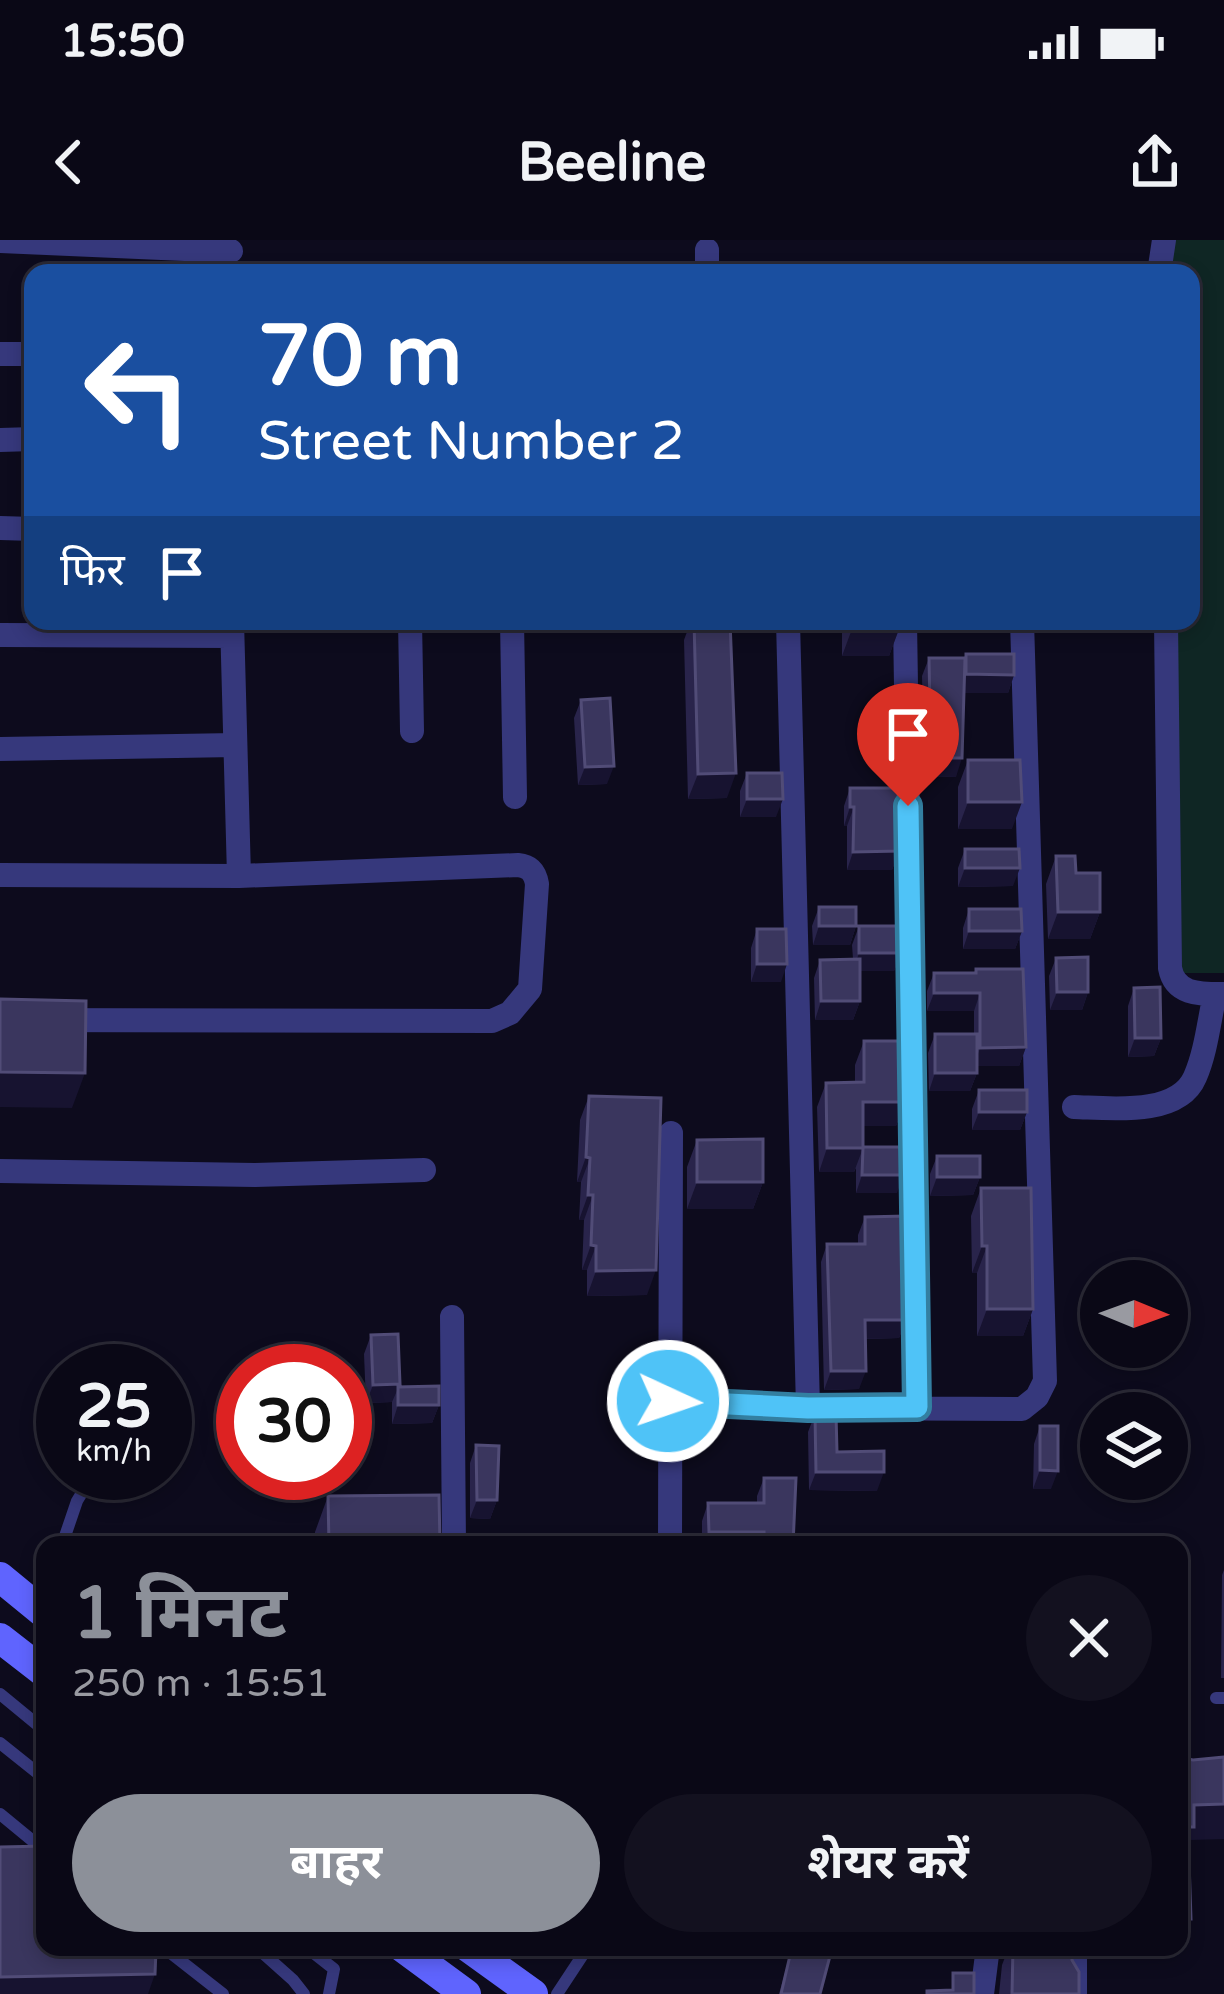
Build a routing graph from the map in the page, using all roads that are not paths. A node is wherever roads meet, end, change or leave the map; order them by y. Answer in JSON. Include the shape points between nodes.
{"nodes":[{"id":1,"x":0,"y":241,"type":"edge"},
{"id":2,"x":231,"y":255,"type":"edge"},
{"id":3,"x":166,"y":630,"type":"edge"},
{"id":4,"x":232,"y":630,"type":"edge"},
{"id":5,"x":410,"y":630,"type":"edge"},
{"id":6,"x":512,"y":630,"type":"edge"},
{"id":7,"x":788,"y":630,"type":"edge"},
{"id":8,"x":905,"y":630,"type":"edge"},
{"id":9,"x":1022,"y":630,"type":"edge"},
{"id":10,"x":1166,"y":630,"type":"edge"},
{"id":11,"x":0,"y":635,"type":"edge"},
{"id":12,"x":412,"y":730,"type":"dead end"},
{"id":13,"x":235,"y":745,"type":"junction"},
{"id":14,"x":0,"y":748,"type":"edge"},
{"id":15,"x":515,"y":797,"type":"dead end"},
{"id":16,"x":0,"y":875,"type":"edge"},
{"id":17,"x":239,"y":876,"type":"junction"},
{"id":18,"x":1220,"y":994,"type":"edge"},
{"id":19,"x":0,"y":1020,"type":"edge"},
{"id":20,"x":1074,"y":1107,"type":"dead end"},
{"id":21,"x":670,"y":1133,"type":"dead end"},
{"id":22,"x":424,"y":1170,"type":"dead end"},
{"id":23,"x":0,"y":1171,"type":"edge"},
{"id":24,"x":452,"y":1318,"type":"dead end"},
{"id":25,"x":668,"y":1401,"type":"junction"},
{"id":26,"x":917,"y":1407,"type":"junction"},
{"id":27,"x":808,"y":1408,"type":"junction"},
{"id":28,"x":78,"y":1500,"type":"edge"},
{"id":29,"x":65,"y":1536,"type":"edge"},
{"id":30,"x":454,"y":1536,"type":"edge"},
{"id":31,"x":670,"y":1536,"type":"edge"},
{"id":32,"x":0,"y":1577,"type":"edge"},
{"id":33,"x":36,"y":1597,"type":"edge"},
{"id":34,"x":0,"y":1638,"type":"edge"},
{"id":35,"x":36,"y":1666,"type":"edge"},
{"id":36,"x":0,"y":1694,"type":"edge"},
{"id":37,"x":36,"y":1724,"type":"edge"},
{"id":38,"x":0,"y":1743,"type":"edge"},
{"id":39,"x":36,"y":1772,"type":"edge"},
{"id":40,"x":0,"y":1814,"type":"edge"},
{"id":41,"x":36,"y":1844,"type":"edge"},
{"id":42,"x":174,"y":1956,"type":"edge"},
{"id":43,"x":266,"y":1956,"type":"edge"},
{"id":44,"x":318,"y":1956,"type":"edge"},
{"id":45,"x":414,"y":1956,"type":"edge"},
{"id":46,"x":474,"y":1956,"type":"edge"},
{"id":47,"x":582,"y":1956,"type":"edge"},
{"id":48,"x":987,"y":1956,"type":"edge"},
{"id":49,"x":1075,"y":1956,"type":"edge"},
{"id":50,"x":494,"y":1983,"type":"edge"},
{"id":51,"x":223,"y":1994,"type":"edge"},
{"id":52,"x":304,"y":1994,"type":"edge"},
{"id":53,"x":329,"y":1994,"type":"edge"},
{"id":54,"x":466,"y":1994,"type":"edge"},
{"id":55,"x":533,"y":1994,"type":"edge"},
{"id":56,"x":557,"y":1994,"type":"edge"},
{"id":57,"x":982,"y":1994,"type":"edge"},
{"id":58,"x":1075,"y":1994,"type":"edge"}],
"edges":[{"from":1,"to":2,"type":"street"},
{"from":3,"to":11,"type":"street"},
{"from":4,"to":13,"type":"street"},
{"from":5,"to":12,"type":"street"},
{"from":6,"to":15,"type":"street"},
{"from":7,"to":27,"type":"street"},
{"from":8,"to":26,"type":"street"},
{"from":9,"to":26,"type":"street","via":[[1046,1381],[1022,1409]]},
{"from":10,"to":18,"type":"street","via":[[1170,968],[1178,988]]},
{"from":13,"to":14,"type":"street"},
{"from":13,"to":17,"type":"street"},
{"from":16,"to":17,"type":"street"},
{"from":17,"to":19,"type":"street","via":[[526,866],[537,884],[530,989],[492,1022]]},
{"from":18,"to":20,"type":"street","via":[[1193,1082],[1179,1096],[1146,1107]]},
{"from":21,"to":25,"type":"street"},
{"from":22,"to":23,"type":"street"},
{"from":24,"to":30,"type":"street"},
{"from":25,"to":27,"type":"street"},
{"from":25,"to":31,"type":"street"},
{"from":26,"to":27,"type":"street"},
{"from":28,"to":29,"type":"lane"},
{"from":32,"to":33,"type":"main road"},
{"from":34,"to":35,"type":"main road"},
{"from":36,"to":37,"type":"lane"},
{"from":38,"to":39,"type":"lane"},
{"from":40,"to":41,"type":"lane"},
{"from":42,"to":51,"type":"lane"},
{"from":43,"to":52,"type":"lane"},
{"from":44,"to":53,"type":"lane","via":[[334,1969]]},
{"from":45,"to":54,"type":"main road"},
{"from":46,"to":50,"type":"main road"},
{"from":47,"to":56,"type":"lane"},
{"from":48,"to":57,"type":"street"},
{"from":49,"to":58,"type":"street"},
{"from":50,"to":55,"type":"main road"}]}
